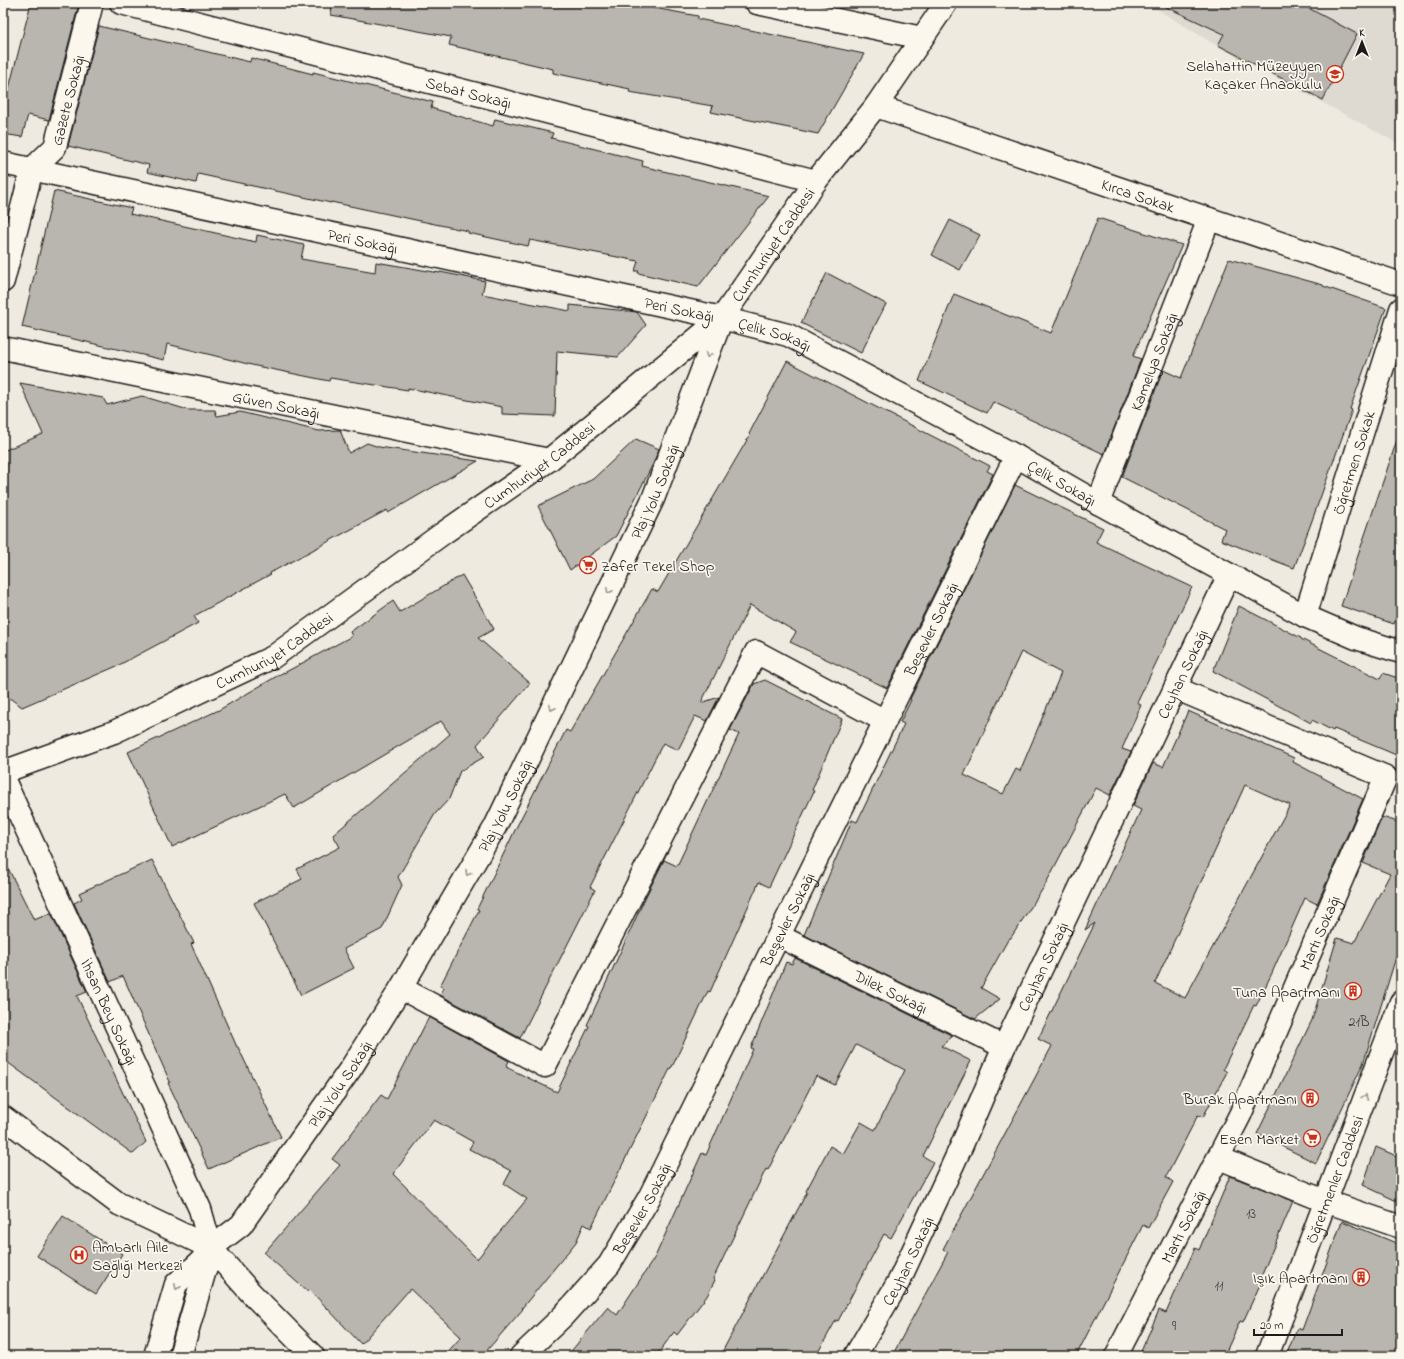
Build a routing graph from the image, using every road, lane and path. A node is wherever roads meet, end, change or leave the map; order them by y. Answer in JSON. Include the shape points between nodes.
{"nodes":[{"id":1,"x":92,"y":3,"type":"edge"},
{"id":2,"x":121,"y":3,"type":"edge"},
{"id":3,"x":757,"y":3,"type":"edge"},
{"id":4,"x":946,"y":3,"type":"edge"},
{"id":5,"x":922,"y":38,"type":"junction"},
{"id":6,"x":876,"y":106,"type":"junction"},
{"id":7,"x":3,"y":163,"type":"edge"},
{"id":8,"x":32,"y":169,"type":"junction"},
{"id":9,"x":816,"y":181,"type":"junction"},
{"id":10,"x":1209,"y":219,"type":"junction"},
{"id":11,"x":3,"y":282,"type":"edge"},
{"id":12,"x":1401,"y":284,"type":"edge"},
{"id":13,"x":1401,"y":309,"type":"edge"},
{"id":14,"x":722,"y":318,"type":"junction"},
{"id":15,"x":3,"y":348,"type":"edge"},
{"id":16,"x":1016,"y":456,"type":"junction"},
{"id":17,"x":549,"y":460,"type":"junction"},
{"id":18,"x":1098,"y":503,"type":"junction"},
{"id":19,"x":1229,"y":575,"type":"junction"},
{"id":20,"x":1305,"y":616,"type":"junction"},
{"id":21,"x":1401,"y":652,"type":"edge"},
{"id":22,"x":1175,"y":688,"type":"junction"},
{"id":23,"x":885,"y":721,"type":"junction"},
{"id":24,"x":3,"y":772,"type":"edge"},
{"id":25,"x":3,"y":778,"type":"edge"},
{"id":26,"x":779,"y":936,"type":"junction"},
{"id":27,"x":401,"y":988,"type":"junction"},
{"id":28,"x":1401,"y":1002,"type":"edge"},
{"id":29,"x":1004,"y":1047,"type":"junction"},
{"id":30,"x":3,"y":1117,"type":"edge"},
{"id":31,"x":1219,"y":1158,"type":"junction"},
{"id":32,"x":1325,"y":1201,"type":"junction"},
{"id":33,"x":1401,"y":1227,"type":"edge"},
{"id":34,"x":211,"y":1248,"type":"junction"},
{"id":35,"x":155,"y":1356,"type":"edge"},
{"id":36,"x":180,"y":1356,"type":"edge"},
{"id":37,"x":313,"y":1356,"type":"edge"},
{"id":38,"x":521,"y":1356,"type":"edge"},
{"id":39,"x":855,"y":1356,"type":"edge"},
{"id":40,"x":1116,"y":1356,"type":"edge"},
{"id":41,"x":1267,"y":1356,"type":"edge"}],
"edges":[{"from":1,"to":8,"type":"street","name":"Gazete Sokağı","via":[[55,147]]},
{"from":2,"to":9,"type":"street","name":"Sebat Sokağı"},
{"from":3,"to":5,"type":"street"},
{"from":4,"to":5,"type":"street","name":"Cumhuriyet Caddesi"},
{"from":5,"to":6,"type":"street","name":"Cumhuriyet Caddesi"},
{"from":6,"to":9,"type":"street","name":"Cumhuriyet Caddesi"},
{"from":6,"to":10,"type":"street","name":"Kırca Sokak"},
{"from":7,"to":8,"type":"street","name":"Peri Sokağı"},
{"from":8,"to":11,"type":"street"},
{"from":8,"to":14,"type":"street","name":"Peri Sokağı"},
{"from":9,"to":14,"type":"street","name":"Cumhuriyet Caddesi"},
{"from":10,"to":12,"type":"street","name":"Kırca Sokak"},
{"from":10,"to":18,"type":"street","name":"Kamelya Sokağı"},
{"from":13,"to":20,"type":"street","name":"Öğretmen Sokak"},
{"from":14,"to":16,"type":"street","name":"Çelik Sokağı","via":[[788,335]]},
{"from":14,"to":17,"type":"street","name":"Cumhuriyet Caddesi"},
{"from":14,"to":27,"type":"street","name":"Plaj Yolu Sokağı","one_way":true,"via":[[653,499],[494,827]]},
{"from":15,"to":17,"type":"street","name":"Güven Sokağı"},
{"from":16,"to":18,"type":"street","name":"Çelik Sokağı"},
{"from":16,"to":23,"type":"street","name":"Beşevler Sokağı"},
{"from":17,"to":24,"type":"street","name":"Cumhuriyet Caddesi","via":[[272,657],[114,732]]},
{"from":18,"to":19,"type":"street","name":"Çelik Sokağı"},
{"from":19,"to":20,"type":"street","name":"Çelik Sokağı"},
{"from":19,"to":22,"type":"street","name":"Ceyhan Sokağı"},
{"from":20,"to":21,"type":"street","name":"Çelik Sokağı","via":[[1356,638]]},
{"from":22,"to":29,"type":"street","name":"Ceyhan Sokağı"},
{"from":22,"to":31,"type":"street","name":"Martı Sokağı","via":[[1386,778]]},
{"from":23,"to":26,"type":"street","name":"Beşevler Sokağı"},
{"from":23,"to":27,"type":"street","via":[[756,652],[545,1066]]},
{"from":25,"to":34,"type":"street","name":"İhsan Bey Sokağı","via":[[200,1209]]},
{"from":26,"to":29,"type":"street","name":"Dilek Sokağı"},
{"from":26,"to":38,"type":"street","name":"Beşevler Sokağı","via":[[649,1198],[609,1265],[562,1317]]},
{"from":27,"to":34,"type":"street","name":"Plaj Yolu Sokağı","via":[[351,1068],[241,1225]]},
{"from":32,"to":28,"type":"street","name":"Öğretmenler Caddesi","one_way":true},
{"from":29,"to":39,"type":"street","name":"Ceyhan Sokağı","via":[[899,1281]]},
{"from":30,"to":34,"type":"street","via":[[119,1204]]},
{"from":31,"to":32,"type":"street"},
{"from":31,"to":40,"type":"street","name":"Martı Sokağı"},
{"from":32,"to":33,"type":"street"},
{"from":32,"to":41,"type":"street","name":"Öğretmenler Caddesi"},
{"from":34,"to":35,"type":"street","name":"Plaj Yolu Sokağı","one_way":true,"via":[[176,1284]]},
{"from":34,"to":36,"type":"street"},
{"from":34,"to":37,"type":"street"}]}
